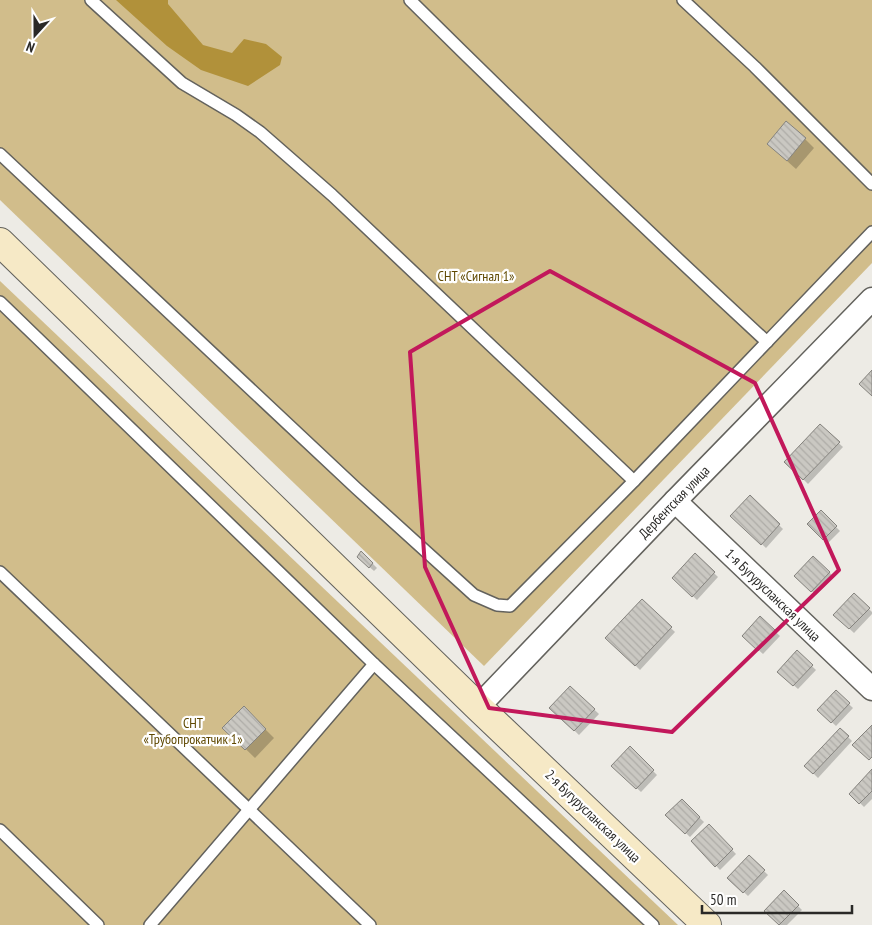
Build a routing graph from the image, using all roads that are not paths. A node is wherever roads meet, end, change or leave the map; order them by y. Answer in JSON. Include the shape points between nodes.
{"nodes":[{"id":1,"x":91,"y":0,"type":"edge"},
{"id":2,"x":410,"y":0,"type":"edge"},
{"id":3,"x":683,"y":0,"type":"edge"},
{"id":4,"x":0,"y":154,"type":"edge"},
{"id":5,"x":872,"y":184,"type":"edge"},
{"id":6,"x":872,"y":232,"type":"edge"},
{"id":7,"x":0,"y":242,"type":"edge"},
{"id":8,"x":0,"y":302,"type":"edge"},
{"id":9,"x":868,"y":311,"type":"edge"},
{"id":10,"x":768,"y":342,"type":"junction"},
{"id":11,"x":634,"y":481,"type":"junction"},
{"id":12,"x":675,"y":501,"type":"junction"},
{"id":13,"x":0,"y":572,"type":"edge"},
{"id":14,"x":374,"y":664,"type":"junction"},
{"id":15,"x":872,"y":689,"type":"edge"},
{"id":16,"x":478,"y":707,"type":"junction"},
{"id":17,"x":249,"y":810,"type":"junction"},
{"id":18,"x":0,"y":830,"type":"edge"},
{"id":19,"x":98,"y":925,"type":"edge"},
{"id":20,"x":150,"y":925,"type":"edge"},
{"id":21,"x":370,"y":925,"type":"edge"},
{"id":22,"x":653,"y":925,"type":"edge"},
{"id":23,"x":707,"y":925,"type":"edge"}],
"edges":[{"from":1,"to":11,"type":"lane","via":[[182,82],[260,132],[317,182]]},
{"from":2,"to":10,"type":"lane","via":[[658,241]]},
{"from":3,"to":5,"type":"lane","via":[[756,67]]},
{"from":4,"to":11,"type":"lane","via":[[474,595],[497,605],[510,606]]},
{"from":6,"to":10,"type":"lane"},
{"from":7,"to":16,"type":"street","name":"2-я Бугурусланская улица"},
{"from":8,"to":14,"type":"lane"},
{"from":9,"to":12,"type":"street","name":"Дербентская улица"},
{"from":10,"to":11,"type":"lane"},
{"from":12,"to":15,"type":"street","name":"1-я Бугурусланская улица"},
{"from":12,"to":16,"type":"street","name":"Дербентская улица"},
{"from":13,"to":17,"type":"lane"},
{"from":14,"to":17,"type":"lane"},
{"from":14,"to":22,"type":"lane"},
{"from":16,"to":23,"type":"street","name":"2-я Бугурусланская улица"},
{"from":17,"to":20,"type":"lane"},
{"from":17,"to":21,"type":"lane"},
{"from":18,"to":19,"type":"lane"}]}
